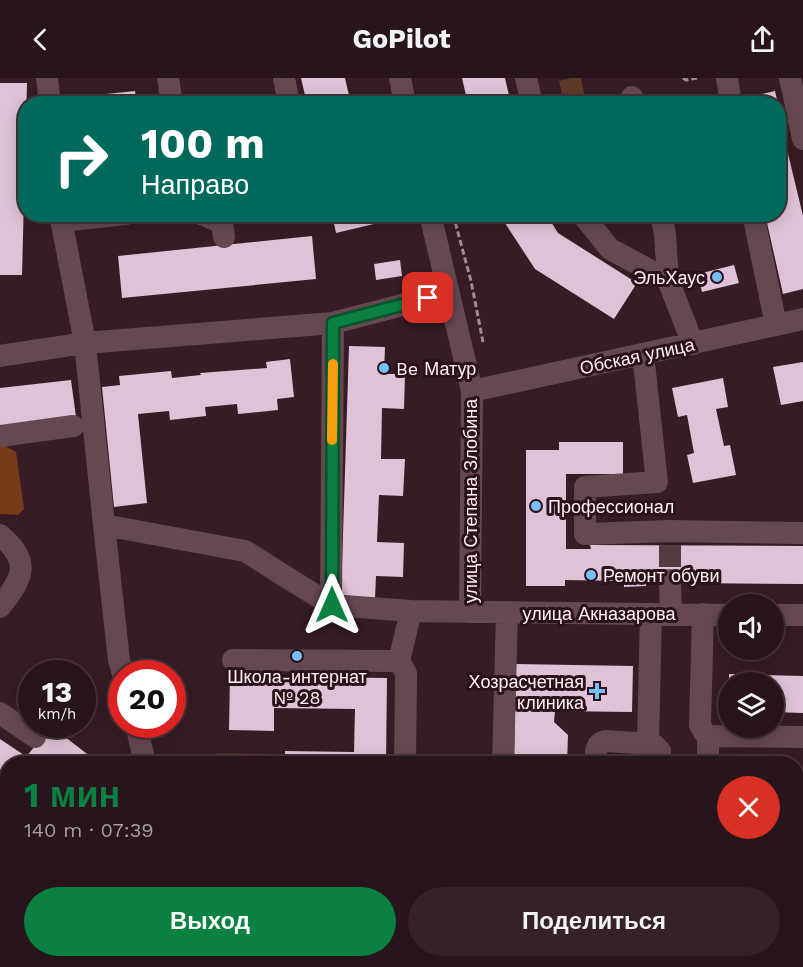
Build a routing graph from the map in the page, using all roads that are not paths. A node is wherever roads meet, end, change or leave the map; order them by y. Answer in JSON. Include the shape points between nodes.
{"nodes":[{"id":1,"x":47,"y":78,"type":"edge"},
{"id":2,"x":168,"y":78,"type":"edge"},
{"id":3,"x":284,"y":78,"type":"edge"},
{"id":4,"x":399,"y":78,"type":"edge"},
{"id":5,"x":526,"y":78,"type":"edge"},
{"id":6,"x":727,"y":78,"type":"edge"},
{"id":7,"x":790,"y":78,"type":"edge"},
{"id":8,"x":49,"y":96,"type":"edge"},
{"id":9,"x":171,"y":96,"type":"edge"},
{"id":10,"x":288,"y":96,"type":"edge"},
{"id":11,"x":403,"y":96,"type":"edge"},
{"id":12,"x":530,"y":96,"type":"edge"},
{"id":13,"x":730,"y":96,"type":"edge"},
{"id":14,"x":803,"y":139,"type":"edge"},
{"id":15,"x":62,"y":222,"type":"edge"},
{"id":16,"x":220,"y":222,"type":"edge"},
{"id":17,"x":432,"y":222,"type":"edge"},
{"id":18,"x":588,"y":222,"type":"edge"},
{"id":19,"x":663,"y":222,"type":"edge"},
{"id":20,"x":755,"y":222,"type":"edge"},
{"id":21,"x":224,"y":237,"type":"dead end"},
{"id":22,"x":668,"y":280,"type":"junction"},
{"id":23,"x":448,"y":293,"type":"junction"},
{"id":24,"x":803,"y":319,"type":"edge"},
{"id":25,"x":333,"y":323,"type":"junction"},
{"id":26,"x":776,"y":325,"type":"junction"},
{"id":27,"x":86,"y":343,"type":"junction"},
{"id":28,"x":693,"y":344,"type":"junction"},
{"id":29,"x":643,"y":354,"type":"junction"},
{"id":30,"x":0,"y":356,"type":"edge"},
{"id":31,"x":472,"y":391,"type":"junction"},
{"id":32,"x":73,"y":426,"type":"dead end"},
{"id":33,"x":0,"y":436,"type":"edge"},
{"id":34,"x":104,"y":525,"type":"junction"},
{"id":35,"x":803,"y":533,"type":"edge"},
{"id":36,"x":0,"y":535,"type":"edge"},
{"id":37,"x":670,"y":580,"type":"tunnel mouth"},
{"id":38,"x":332,"y":605,"type":"junction"},
{"id":39,"x":0,"y":607,"type":"edge"},
{"id":40,"x":411,"y":611,"type":"junction"},
{"id":41,"x":470,"y":612,"type":"junction"},
{"id":42,"x":507,"y":612,"type":"junction"},
{"id":43,"x":661,"y":614,"type":"junction"},
{"id":44,"x":702,"y":614,"type":"junction"},
{"id":45,"x":718,"y":615,"type":"edge"},
{"id":46,"x":784,"y":615,"type":"edge"},
{"id":47,"x":803,"y":615,"type":"edge"},
{"id":48,"x":119,"y":660,"type":"edge"},
{"id":49,"x":233,"y":660,"type":"dead end"},
{"id":50,"x":399,"y":661,"type":"junction"},
{"id":51,"x":0,"y":713,"type":"edge"},
{"id":52,"x":18,"y":725,"type":"edge"},
{"id":53,"x":708,"y":736,"type":"junction"},
{"id":54,"x":803,"y":737,"type":"edge"},
{"id":55,"x":139,"y":738,"type":"edge"},
{"id":56,"x":648,"y":742,"type":"junction"},
{"id":57,"x":143,"y":756,"type":"edge"},
{"id":58,"x":405,"y":756,"type":"edge"},
{"id":59,"x":504,"y":756,"type":"edge"},
{"id":60,"x":596,"y":756,"type":"edge"},
{"id":61,"x":660,"y":756,"type":"edge"},
{"id":62,"x":708,"y":756,"type":"edge"}],
"edges":[{"from":1,"to":8,"type":"street"},
{"from":2,"to":9,"type":"street"},
{"from":3,"to":10,"type":"street"},
{"from":4,"to":11,"type":"street"},
{"from":5,"to":12,"type":"street"},
{"from":6,"to":13,"type":"street"},
{"from":7,"to":14,"type":"street"},
{"from":15,"to":27,"type":"street"},
{"from":16,"to":21,"type":"street"},
{"from":17,"to":23,"type":"street","name":"улица Степана Злобина"},
{"from":18,"to":22,"type":"street","via":[[610,249]]},
{"from":19,"to":22,"type":"street"},
{"from":20,"to":26,"type":"street"},
{"from":22,"to":28,"type":"street"},
{"from":23,"to":25,"type":"street"},
{"from":23,"to":31,"type":"street","name":"улица Степана Злобина"},
{"from":24,"to":26,"type":"street","name":"Обская улица"},
{"from":25,"to":27,"type":"street"},
{"from":25,"to":38,"type":"street"},
{"from":26,"to":28,"type":"street","name":"Обская улица"},
{"from":27,"to":30,"type":"street"},
{"from":27,"to":34,"type":"street"},
{"from":28,"to":29,"type":"street","name":"Обская улица"},
{"from":29,"to":31,"type":"street","name":"Обская улица"},
{"from":29,"to":35,"type":"street","via":[[657,482],[585,487],[585,534],[669,538]]},
{"from":31,"to":41,"type":"street","name":"улица Степана Злобина"},
{"from":32,"to":33,"type":"street"},
{"from":34,"to":38,"type":"street","via":[[245,551]]},
{"from":34,"to":48,"type":"street"},
{"from":36,"to":39,"type":"street","via":[[19,556],[21,569],[16,586]]},
{"from":37,"to":43,"type":"street"},
{"from":38,"to":40,"type":"street","name":"улица Акназарова"},
{"from":40,"to":41,"type":"street","name":"улица Акназарова"},
{"from":40,"to":50,"type":"street"},
{"from":41,"to":42,"type":"street","name":"улица Акназарова"},
{"from":42,"to":43,"type":"street","name":"улица Акназарова"},
{"from":42,"to":59,"type":"street"},
{"from":43,"to":44,"type":"street","name":"улица Акназарова"},
{"from":43,"to":56,"type":"street"},
{"from":44,"to":45,"type":"street","name":"улица Акназарова"},
{"from":44,"to":53,"type":"street","via":[[700,725]]},
{"from":46,"to":47,"type":"street"},
{"from":49,"to":50,"type":"street"},
{"from":50,"to":58,"type":"street","via":[[406,673]]},
{"from":51,"to":52,"type":"street"},
{"from":53,"to":54,"type":"street"},
{"from":53,"to":62,"type":"street"},
{"from":55,"to":57,"type":"street"},
{"from":56,"to":60,"type":"street","via":[[602,742]]},
{"from":56,"to":61,"type":"street","via":[[657,747]]}]}
